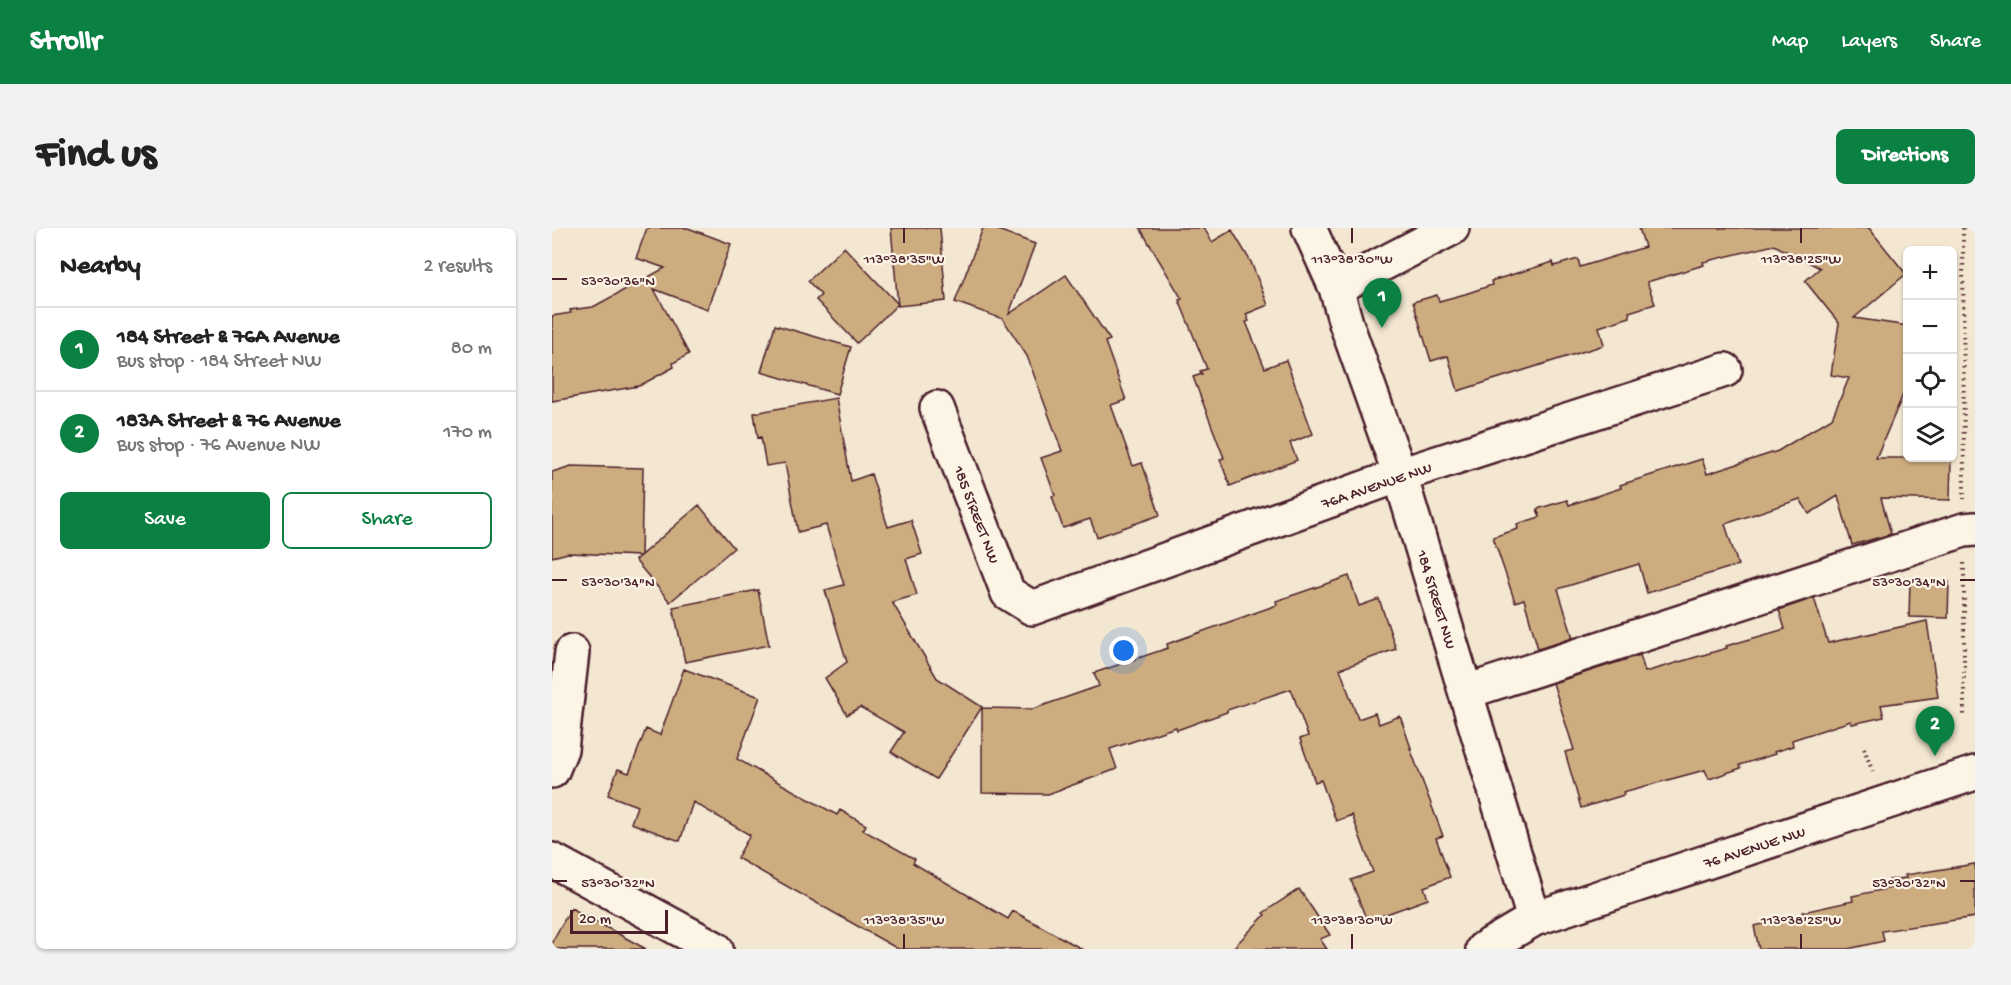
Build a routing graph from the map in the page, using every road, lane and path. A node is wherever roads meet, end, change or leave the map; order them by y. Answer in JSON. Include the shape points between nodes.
{"nodes":[{"id":1,"x":1309,"y":228,"type":"edge"},
{"id":2,"x":1452,"y":228,"type":"edge"},
{"id":3,"x":1963,"y":228,"type":"edge"},
{"id":4,"x":1335,"y":288,"type":"junction"},
{"id":5,"x":1725,"y":370,"type":"dead end"},
{"id":6,"x":937,"y":408,"type":"dead end"},
{"id":7,"x":1400,"y":474,"type":"junction"},
{"id":8,"x":1970,"y":530,"type":"edge"},
{"id":9,"x":1032,"y":608,"type":"joint"},
{"id":10,"x":572,"y":652,"type":"dead end"},
{"id":11,"x":1466,"y":692,"type":"junction"},
{"id":12,"x":1964,"y":716,"type":"dead end"},
{"id":13,"x":552,"y":771,"type":"edge"},
{"id":14,"x":1975,"y":773,"type":"edge"},
{"id":15,"x":552,"y":860,"type":"edge"},
{"id":16,"x":1534,"y":919,"type":"junction"},
{"id":17,"x":716,"y":949,"type":"edge"},
{"id":18,"x":1483,"y":949,"type":"edge"}],
"edges":[{"from":1,"to":4,"type":"street","name":"184 STREET NW"},
{"from":2,"to":4,"type":"street"},
{"from":3,"to":8,"type":"path"},
{"from":4,"to":7,"type":"street","name":"184 STREET NW"},
{"from":5,"to":7,"type":"street","name":"76A AVENUE NW"},
{"from":6,"to":9,"type":"street","name":"185 STREET NW","via":[[1008,593]]},
{"from":7,"to":9,"type":"street","name":"76A AVENUE NW"},
{"from":7,"to":11,"type":"street","name":"184 STREET NW"},
{"from":8,"to":11,"type":"street"},
{"from":8,"to":12,"type":"path"},
{"from":10,"to":13,"type":"street","via":[[561,749]]},
{"from":11,"to":16,"type":"street","name":"184 STREET NW"},
{"from":14,"to":16,"type":"street","name":"76 AVENUE NW"},
{"from":15,"to":17,"type":"street"},
{"from":16,"to":18,"type":"street"}]}
